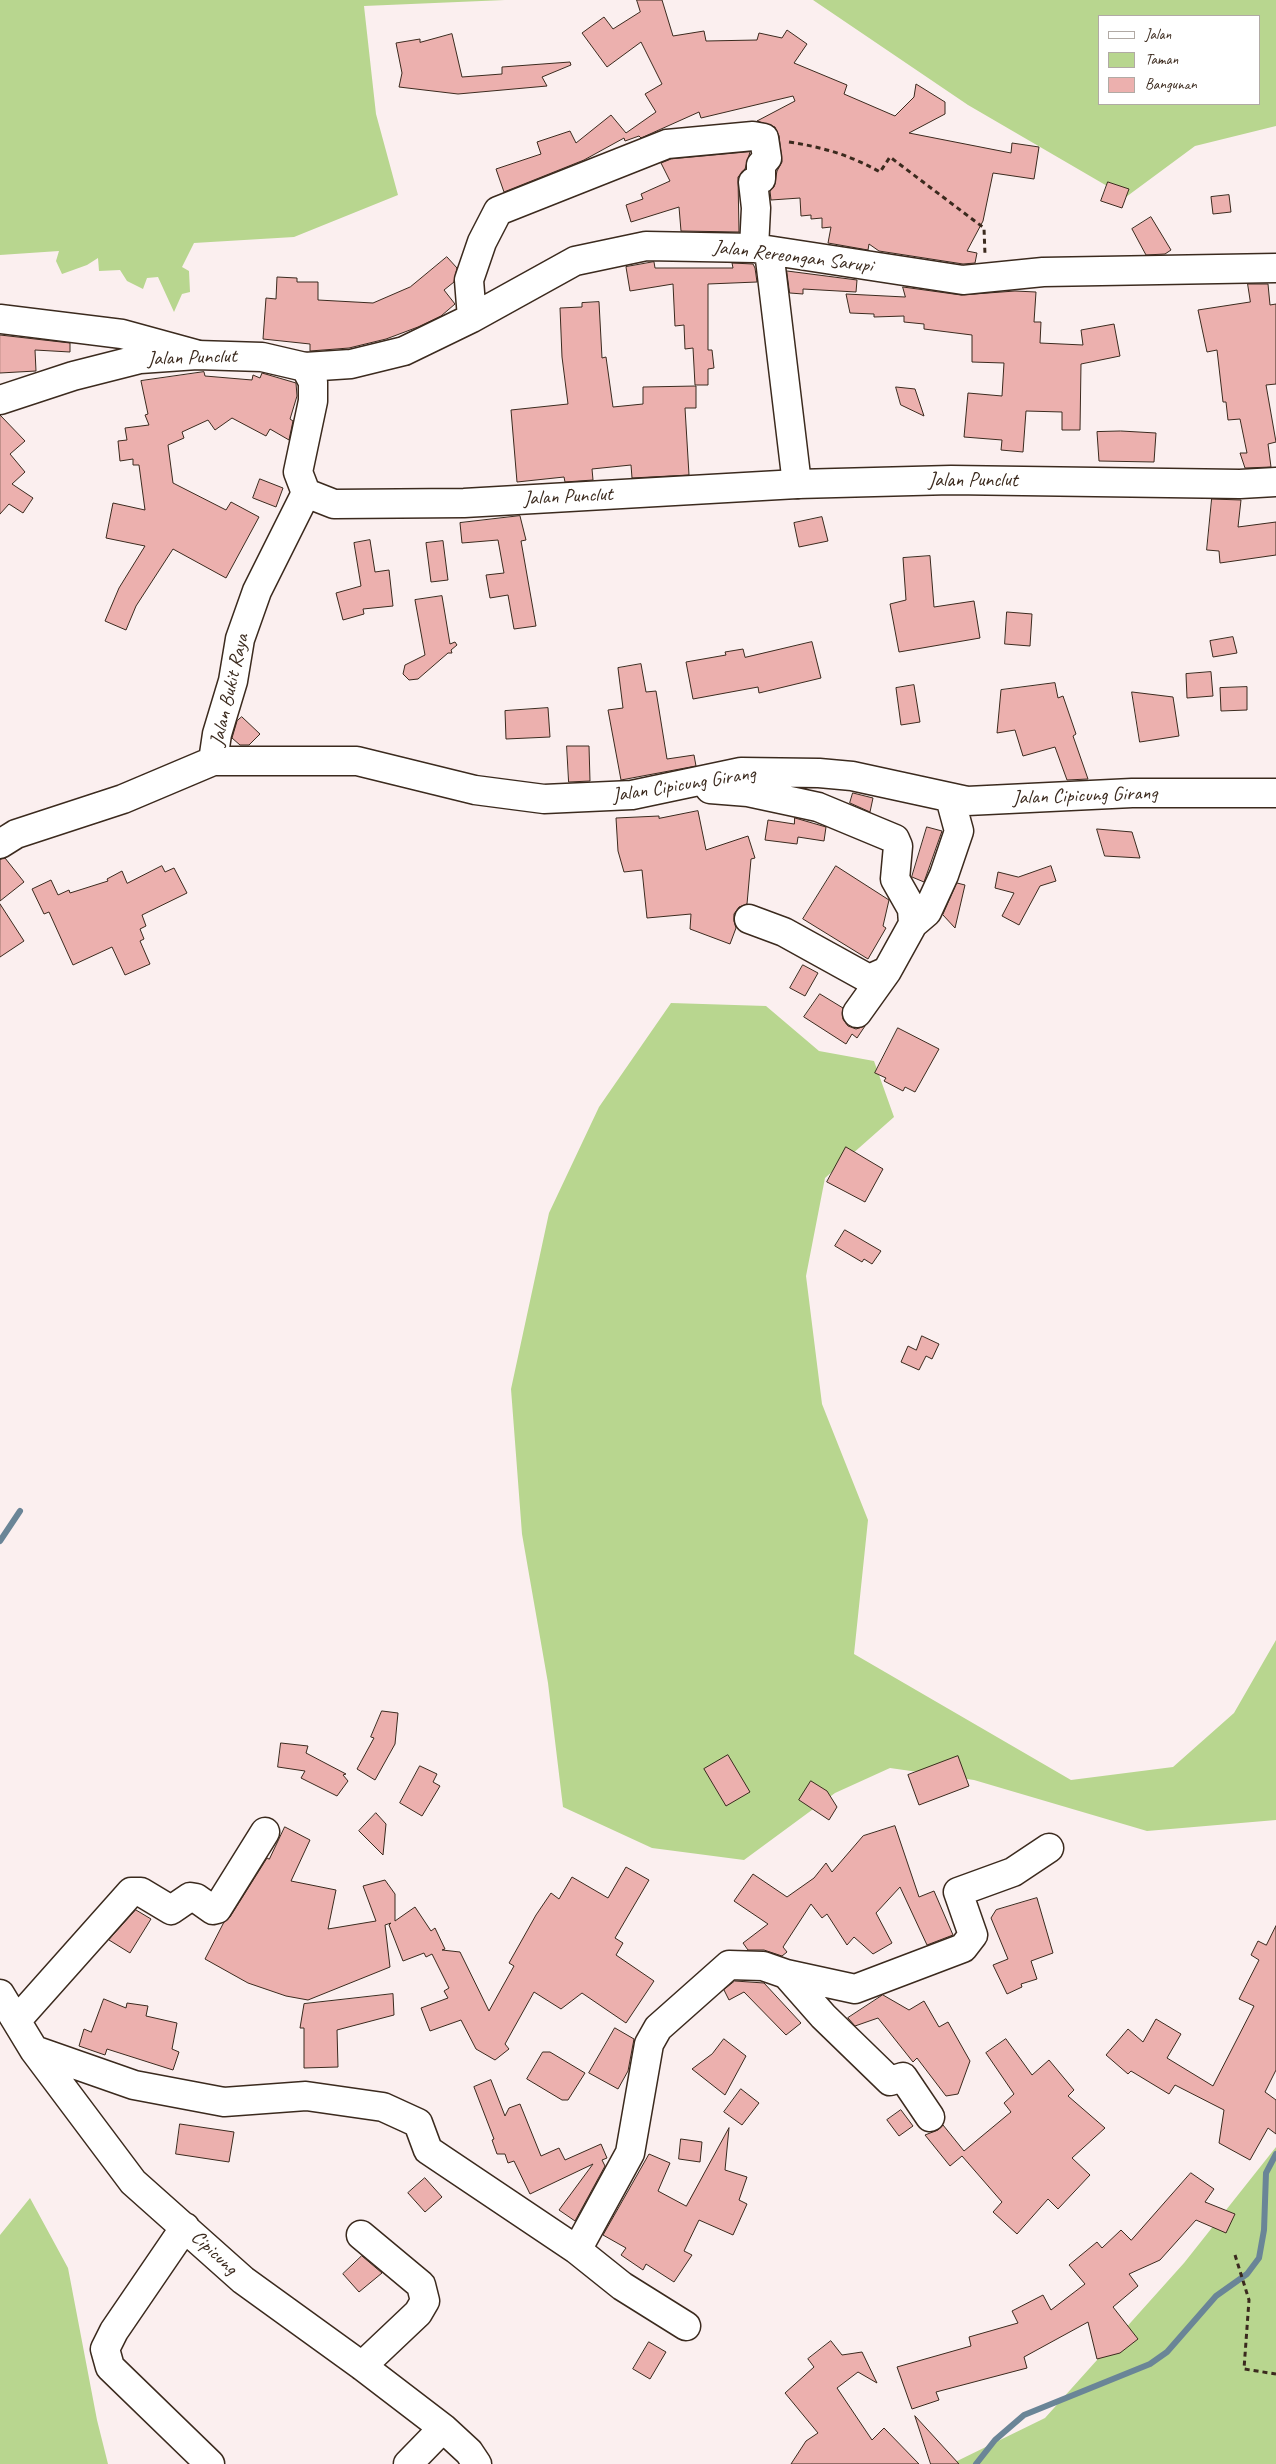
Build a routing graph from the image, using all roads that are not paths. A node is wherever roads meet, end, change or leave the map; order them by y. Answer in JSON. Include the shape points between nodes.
{"nodes":[{"id":1,"x":761,"y":249,"type":"junction"},
{"id":2,"x":1276,"y":268,"type":"edge"},
{"id":3,"x":472,"y":318,"type":"junction"},
{"id":4,"x":0,"y":319,"type":"edge"},
{"id":5,"x":197,"y":355,"type":"junction"},
{"id":6,"x":305,"y":367,"type":"junction"},
{"id":7,"x":0,"y":400,"type":"edge"},
{"id":8,"x":1276,"y":482,"type":"edge"},
{"id":9,"x":798,"y":484,"type":"junction"},
{"id":10,"x":306,"y":493,"type":"junction"},
{"id":11,"x":213,"y":761,"type":"junction"},
{"id":12,"x":676,"y":786,"type":"junction"},
{"id":13,"x":1276,"y":793,"type":"edge"},
{"id":14,"x":950,"y":798,"type":"junction"},
{"id":15,"x":0,"y":844,"type":"edge"},
{"id":16,"x":749,"y":919,"type":"dead end"},
{"id":17,"x":913,"y":924,"type":"junction"},
{"id":18,"x":887,"y":972,"type":"junction"},
{"id":19,"x":857,"y":1013,"type":"dead end"},
{"id":20,"x":265,"y":1832,"type":"dead end"},
{"id":21,"x":1050,"y":1848,"type":"dead end"},
{"id":22,"x":786,"y":1974,"type":"junction"},
{"id":23,"x":0,"y":1994,"type":"edge"},
{"id":24,"x":17,"y":2020,"type":"junction"},
{"id":25,"x":34,"y":2050,"type":"junction"},
{"id":26,"x":930,"y":2117,"type":"dead end"},
{"id":27,"x":185,"y":2227,"type":"junction"},
{"id":28,"x":361,"y":2235,"type":"dead end"},
{"id":29,"x":577,"y":2250,"type":"junction"},
{"id":30,"x":686,"y":2326,"type":"dead end"},
{"id":31,"x":362,"y":2366,"type":"junction"},
{"id":32,"x":443,"y":2428,"type":"junction"},
{"id":33,"x":210,"y":2464,"type":"edge"},
{"id":34,"x":408,"y":2464,"type":"edge"},
{"id":35,"x":477,"y":2464,"type":"edge"}],
"edges":[{"from":1,"to":2,"type":"street","name":"Jalan Rereongan Sarupi","via":[[963,280],[1043,272]]},
{"from":1,"to":3,"type":"street","name":"Jalan Rereongan Sarupi","via":[[646,246],[575,261]]},
{"from":1,"to":3,"type":"street","via":[[753,182],[761,179],[761,165],[767,158],[764,138],[753,136],[667,144],[498,211],[482,242],[469,280]]},
{"from":1,"to":9,"type":"street"},
{"from":3,"to":6,"type":"street","name":"Jalan Rereongan Sarupi","via":[[404,351],[352,364]]},
{"from":4,"to":5,"type":"street","via":[[122,334]]},
{"from":5,"to":6,"type":"street","name":"Jalan Punclut","via":[[262,357]]},
{"from":5,"to":7,"type":"street","name":"Jalan Punclut","via":[[140,359],[73,376]]},
{"from":6,"to":10,"type":"street","via":[[313,382],[313,401],[298,472]]},
{"from":8,"to":9,"type":"street","name":"Jalan Punclut","via":[[952,480]]},
{"from":9,"to":10,"type":"street","name":"Jalan Punclut","via":[[464,503],[334,504]]},
{"from":10,"to":11,"type":"street","name":"Jalan Bukit Raya","via":[[257,592],[240,639],[234,681],[217,734]]},
{"from":11,"to":12,"type":"street","name":"Jalan Cipicung Girang","via":[[357,761],[475,790],[544,799],[632,795]]},
{"from":11,"to":15,"type":"street","name":"Jalan Bukit Raya","via":[[123,799],[16,834]]},
{"from":12,"to":14,"type":"street","name":"Jalan Cipicung Girang","via":[[741,772],[819,773],[852,776]]},
{"from":12,"to":17,"type":"street","via":[[748,792],[818,807],[895,839],[898,846],[895,879],[912,909]]},
{"from":13,"to":14,"type":"street","name":"Jalan Cipicung Girang","via":[[1132,794],[967,801]]},
{"from":14,"to":17,"type":"street","via":[[959,831],[927,912]]},
{"from":16,"to":18,"type":"street","via":[[784,932],[869,979]]},
{"from":17,"to":18,"type":"street"},
{"from":18,"to":19,"type":"street"},
{"from":20,"to":24,"type":"street","via":[[217,1909],[213,1910],[190,1897],[170,1910],[141,1892],[131,1892]]},
{"from":21,"to":22,"type":"street","via":[[1012,1872],[958,1892],[973,1935],[964,1948],[855,1988]]},
{"from":22,"to":26,"type":"street","via":[[823,2016],[890,2081],[903,2078]]},
{"from":22,"to":29,"type":"street","via":[[763,1966],[729,1965],[658,2028],[649,2044],[630,2153]]},
{"from":23,"to":24,"type":"street","name":"Cipicung"},
{"from":24,"to":25,"type":"street","name":"Cipicung"},
{"from":25,"to":27,"type":"street","name":"Cipicung","via":[[133,2182]]},
{"from":25,"to":29,"type":"street","via":[[134,2085],[224,2102],[306,2096],[383,2107],[418,2122],[428,2150]]},
{"from":27,"to":31,"type":"street","name":"Cipicung","via":[[243,2280]]},
{"from":27,"to":33,"type":"street","via":[[105,2349],[110,2368]]},
{"from":28,"to":31,"type":"street","via":[[421,2285],[425,2301],[418,2313]]},
{"from":29,"to":30,"type":"street","via":[[622,2286]]},
{"from":31,"to":32,"type":"street","name":"Cipicung"},
{"from":32,"to":34,"type":"street"},
{"from":32,"to":35,"type":"street","name":"Cipicung"}]}
